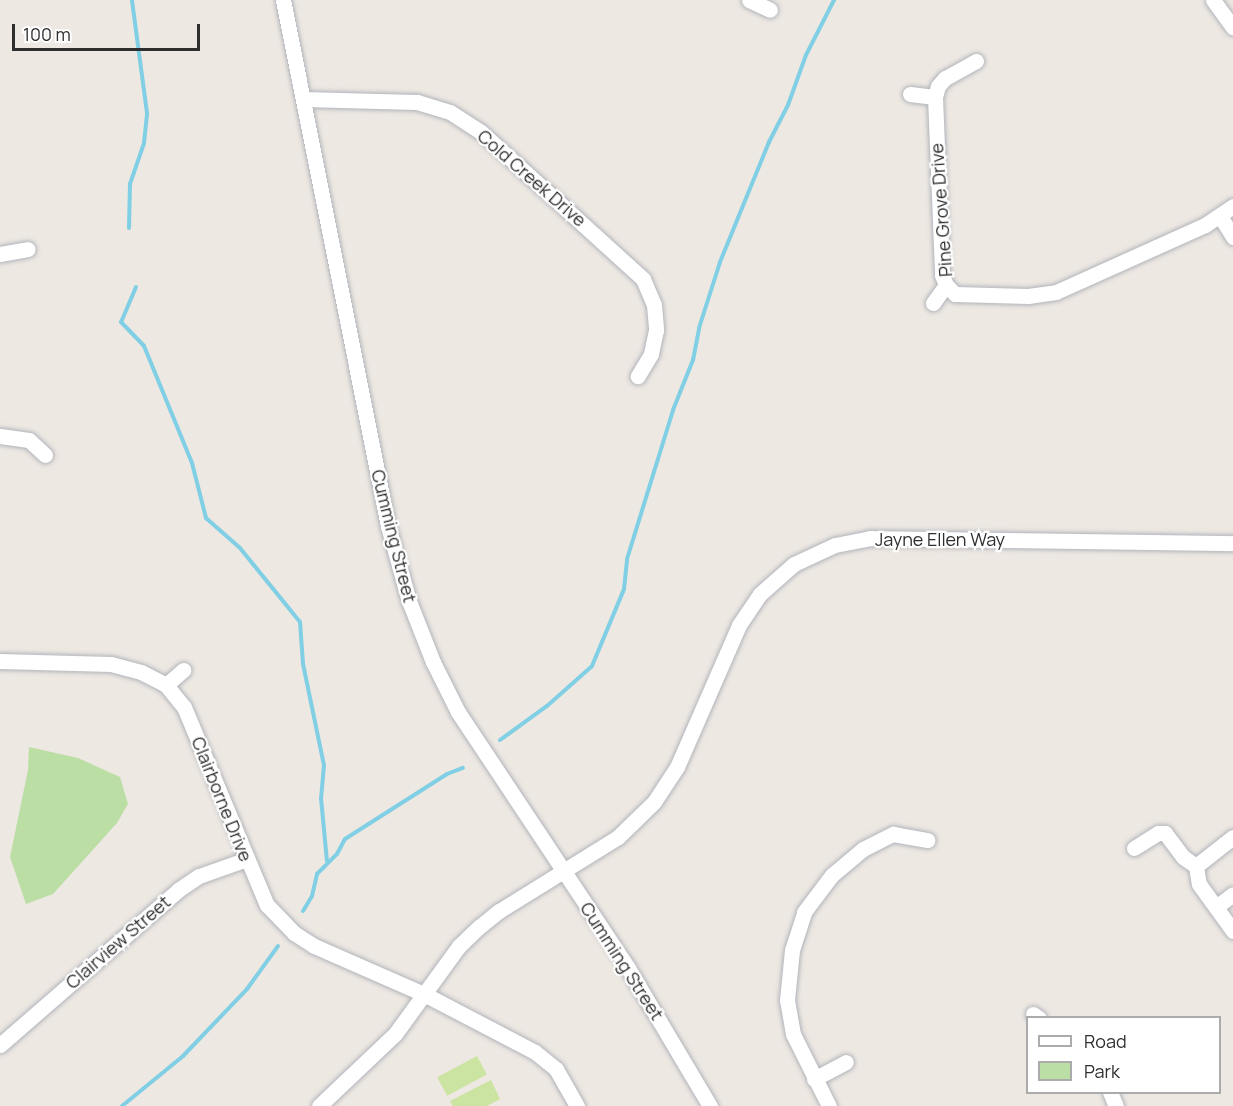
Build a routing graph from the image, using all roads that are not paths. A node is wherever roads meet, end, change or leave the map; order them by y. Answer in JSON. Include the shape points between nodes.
{"nodes":[{"id":1,"x":283,"y":0,"type":"edge"},
{"id":2,"x":749,"y":0,"type":"edge"},
{"id":3,"x":1213,"y":0,"type":"edge"},
{"id":4,"x":770,"y":10,"type":"dead end"},
{"id":5,"x":1233,"y":28,"type":"edge"},
{"id":6,"x":976,"y":61,"type":"dead end"},
{"id":7,"x":910,"y":94,"type":"dead end"},
{"id":8,"x":935,"y":97,"type":"junction"},
{"id":9,"x":303,"y":99,"type":"junction"},
{"id":10,"x":1233,"y":206,"type":"edge"},
{"id":11,"x":1220,"y":216,"type":"junction"},
{"id":12,"x":1233,"y":237,"type":"edge"},
{"id":13,"x":28,"y":249,"type":"dead end"},
{"id":14,"x":0,"y":254,"type":"edge"},
{"id":15,"x":946,"y":285,"type":"junction"},
{"id":16,"x":933,"y":303,"type":"dead end"},
{"id":17,"x":638,"y":376,"type":"dead end"},
{"id":18,"x":0,"y":436,"type":"edge"},
{"id":19,"x":45,"y":455,"type":"dead end"},
{"id":20,"x":1233,"y":543,"type":"edge"},
{"id":21,"x":0,"y":661,"type":"edge"},
{"id":22,"x":183,"y":670,"type":"dead end"},
{"id":23,"x":166,"y":685,"type":"junction"},
{"id":24,"x":1233,"y":837,"type":"edge"},
{"id":25,"x":927,"y":840,"type":"dead end"},
{"id":26,"x":1134,"y":848,"type":"dead end"},
{"id":27,"x":247,"y":859,"type":"junction"},
{"id":28,"x":1196,"y":866,"type":"junction"},
{"id":29,"x":563,"y":872,"type":"junction"},
{"id":30,"x":1233,"y":894,"type":"edge"},
{"id":31,"x":1216,"y":907,"type":"junction"},
{"id":32,"x":1233,"y":931,"type":"edge"},
{"id":33,"x":424,"y":994,"type":"junction"},
{"id":34,"x":0,"y":1045,"type":"edge"},
{"id":35,"x":846,"y":1062,"type":"dead end"},
{"id":36,"x":814,"y":1079,"type":"junction"},
{"id":37,"x":319,"y":1106,"type":"edge"},
{"id":38,"x":577,"y":1106,"type":"edge"},
{"id":39,"x":710,"y":1106,"type":"edge"},
{"id":40,"x":829,"y":1106,"type":"edge"}],
"edges":[{"from":1,"to":9,"type":"street","name":"Cumming Street"},
{"from":2,"to":4,"type":"street"},
{"from":3,"to":5,"type":"street"},
{"from":6,"to":8,"type":"street","via":[[945,78]]},
{"from":7,"to":8,"type":"street"},
{"from":8,"to":15,"type":"street","name":"Pine Grove Drive","via":[[942,275]]},
{"from":9,"to":17,"type":"street","name":"Cold Creek Drive","via":[[417,102],[450,112],[481,132],[643,279],[654,305],[656,330],[651,354]]},
{"from":9,"to":29,"type":"street","name":"Cumming Street","via":[[388,525],[409,601],[458,712]]},
{"from":10,"to":11,"type":"street","name":"Pine Grove Drive"},
{"from":11,"to":12,"type":"street"},
{"from":11,"to":15,"type":"street","name":"Pine Grove Drive","via":[[1056,292],[1029,297],[964,296]]},
{"from":13,"to":14,"type":"street"},
{"from":15,"to":16,"type":"street"},
{"from":18,"to":19,"type":"street","via":[[29,440]]},
{"from":20,"to":29,"type":"street","name":"Jayne Ellen Way","via":[[870,538],[814,553],[776,578],[739,626],[677,766],[654,802],[618,837]]},
{"from":21,"to":23,"type":"street","name":"Clairborne Drive","via":[[111,664],[141,672]]},
{"from":22,"to":23,"type":"street"},
{"from":23,"to":27,"type":"street","name":"Clairborne Drive","via":[[184,707]]},
{"from":24,"to":28,"type":"street"},
{"from":25,"to":36,"type":"street","via":[[893,834],[863,849],[832,875],[804,912],[792,950],[787,999],[793,1034]]},
{"from":26,"to":28,"type":"street","via":[[1158,833],[1165,833],[1183,857]]},
{"from":27,"to":33,"type":"street","name":"Clairborne Drive","via":[[267,905],[294,933],[314,946]]},
{"from":27,"to":34,"type":"street","name":"Clairview Street","via":[[199,876],[178,890]]},
{"from":28,"to":31,"type":"street","via":[[1199,884]]},
{"from":29,"to":33,"type":"street","name":"Jayne Ellen Way","via":[[479,927],[459,946]]},
{"from":29,"to":39,"type":"street","name":"Cumming Street","via":[[628,968]]},
{"from":30,"to":31,"type":"street"},
{"from":31,"to":32,"type":"street"},
{"from":33,"to":37,"type":"street","name":"Jayne Ellen Way","via":[[395,1034]]},
{"from":33,"to":38,"type":"street","name":"Clairborne Drive","via":[[535,1052],[556,1070]]},
{"from":35,"to":36,"type":"street"},
{"from":36,"to":40,"type":"street"}]}
